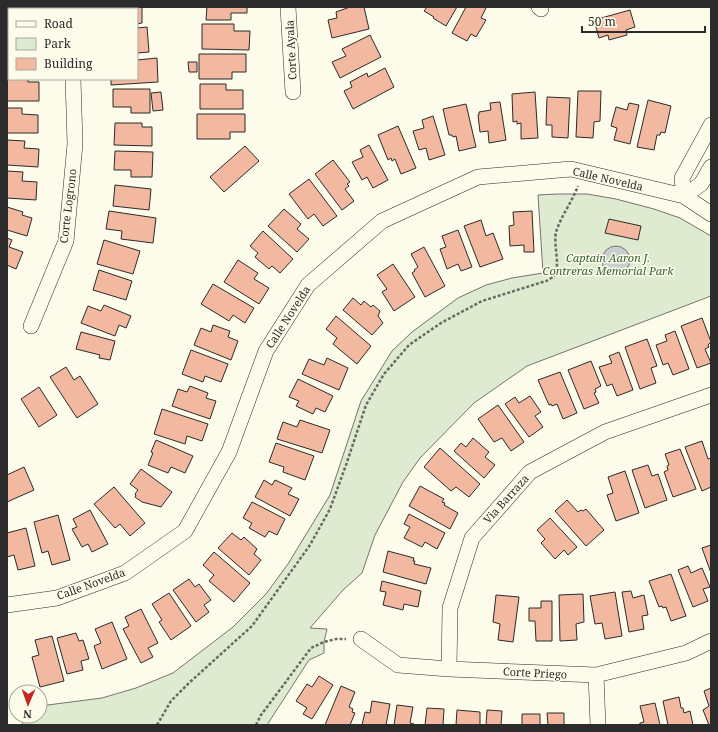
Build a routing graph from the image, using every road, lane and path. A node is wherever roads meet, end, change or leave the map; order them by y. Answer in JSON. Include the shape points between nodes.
{"nodes":[{"id":1,"x":288,"y":7,"type":"edge"},
{"id":2,"x":72,"y":80,"type":"edge"},
{"id":3,"x":293,"y":92,"type":"dead end"},
{"id":4,"x":711,"y":125,"type":"edge"},
{"id":5,"x":711,"y":167,"type":"edge"},
{"id":6,"x":583,"y":172,"type":"junction"},
{"id":7,"x":684,"y":196,"type":"junction"},
{"id":8,"x":711,"y":214,"type":"edge"},
{"id":9,"x":31,"y":326,"type":"dead end"},
{"id":10,"x":711,"y":395,"type":"edge"},
{"id":11,"x":7,"y":605,"type":"edge"},
{"id":12,"x":362,"y":639,"type":"joint"},
{"id":13,"x":711,"y":641,"type":"edge"},
{"id":14,"x":449,"y":669,"type":"junction"},
{"id":15,"x":596,"y":675,"type":"junction"},
{"id":16,"x":158,"y":725,"type":"edge"},
{"id":17,"x":256,"y":725,"type":"edge"},
{"id":18,"x":598,"y":725,"type":"edge"}],
"edges":[{"from":1,"to":3,"type":"street","name":"Corte Ayala"},
{"from":2,"to":9,"type":"street","name":"Corte Logrono","via":[[75,144],[66,241]]},
{"from":4,"to":7,"type":"street","via":[[682,178]]},
{"from":5,"to":7,"type":"street","via":[[701,184]]},
{"from":6,"to":7,"type":"street","name":"Calle Novelda"},
{"from":6,"to":11,"type":"street","name":"Calle Novelda","via":[[571,169],[478,177],[382,221],[308,285],[266,351],[229,452],[185,531],[126,573],[57,598]]},
{"from":6,"to":16,"type":"path","via":[[556,234],[554,276],[546,281],[482,301],[440,323],[409,345],[384,374],[366,405],[330,510],[310,545],[252,626],[171,700]]},
{"from":7,"to":8,"type":"street","name":"Calle Novelda"},
{"from":10,"to":14,"type":"street","name":"Via Barraza","via":[[605,432],[530,472],[472,538],[450,608]]},
{"from":12,"to":14,"type":"street","name":"Corte Priego","via":[[398,665]]},
{"from":12,"to":17,"type":"path","via":[[336,639],[311,648]]},
{"from":13,"to":15,"type":"street","name":"Corte Priego","via":[[686,653]]},
{"from":14,"to":15,"type":"street","name":"Corte Priego"},
{"from":15,"to":18,"type":"street"}]}
